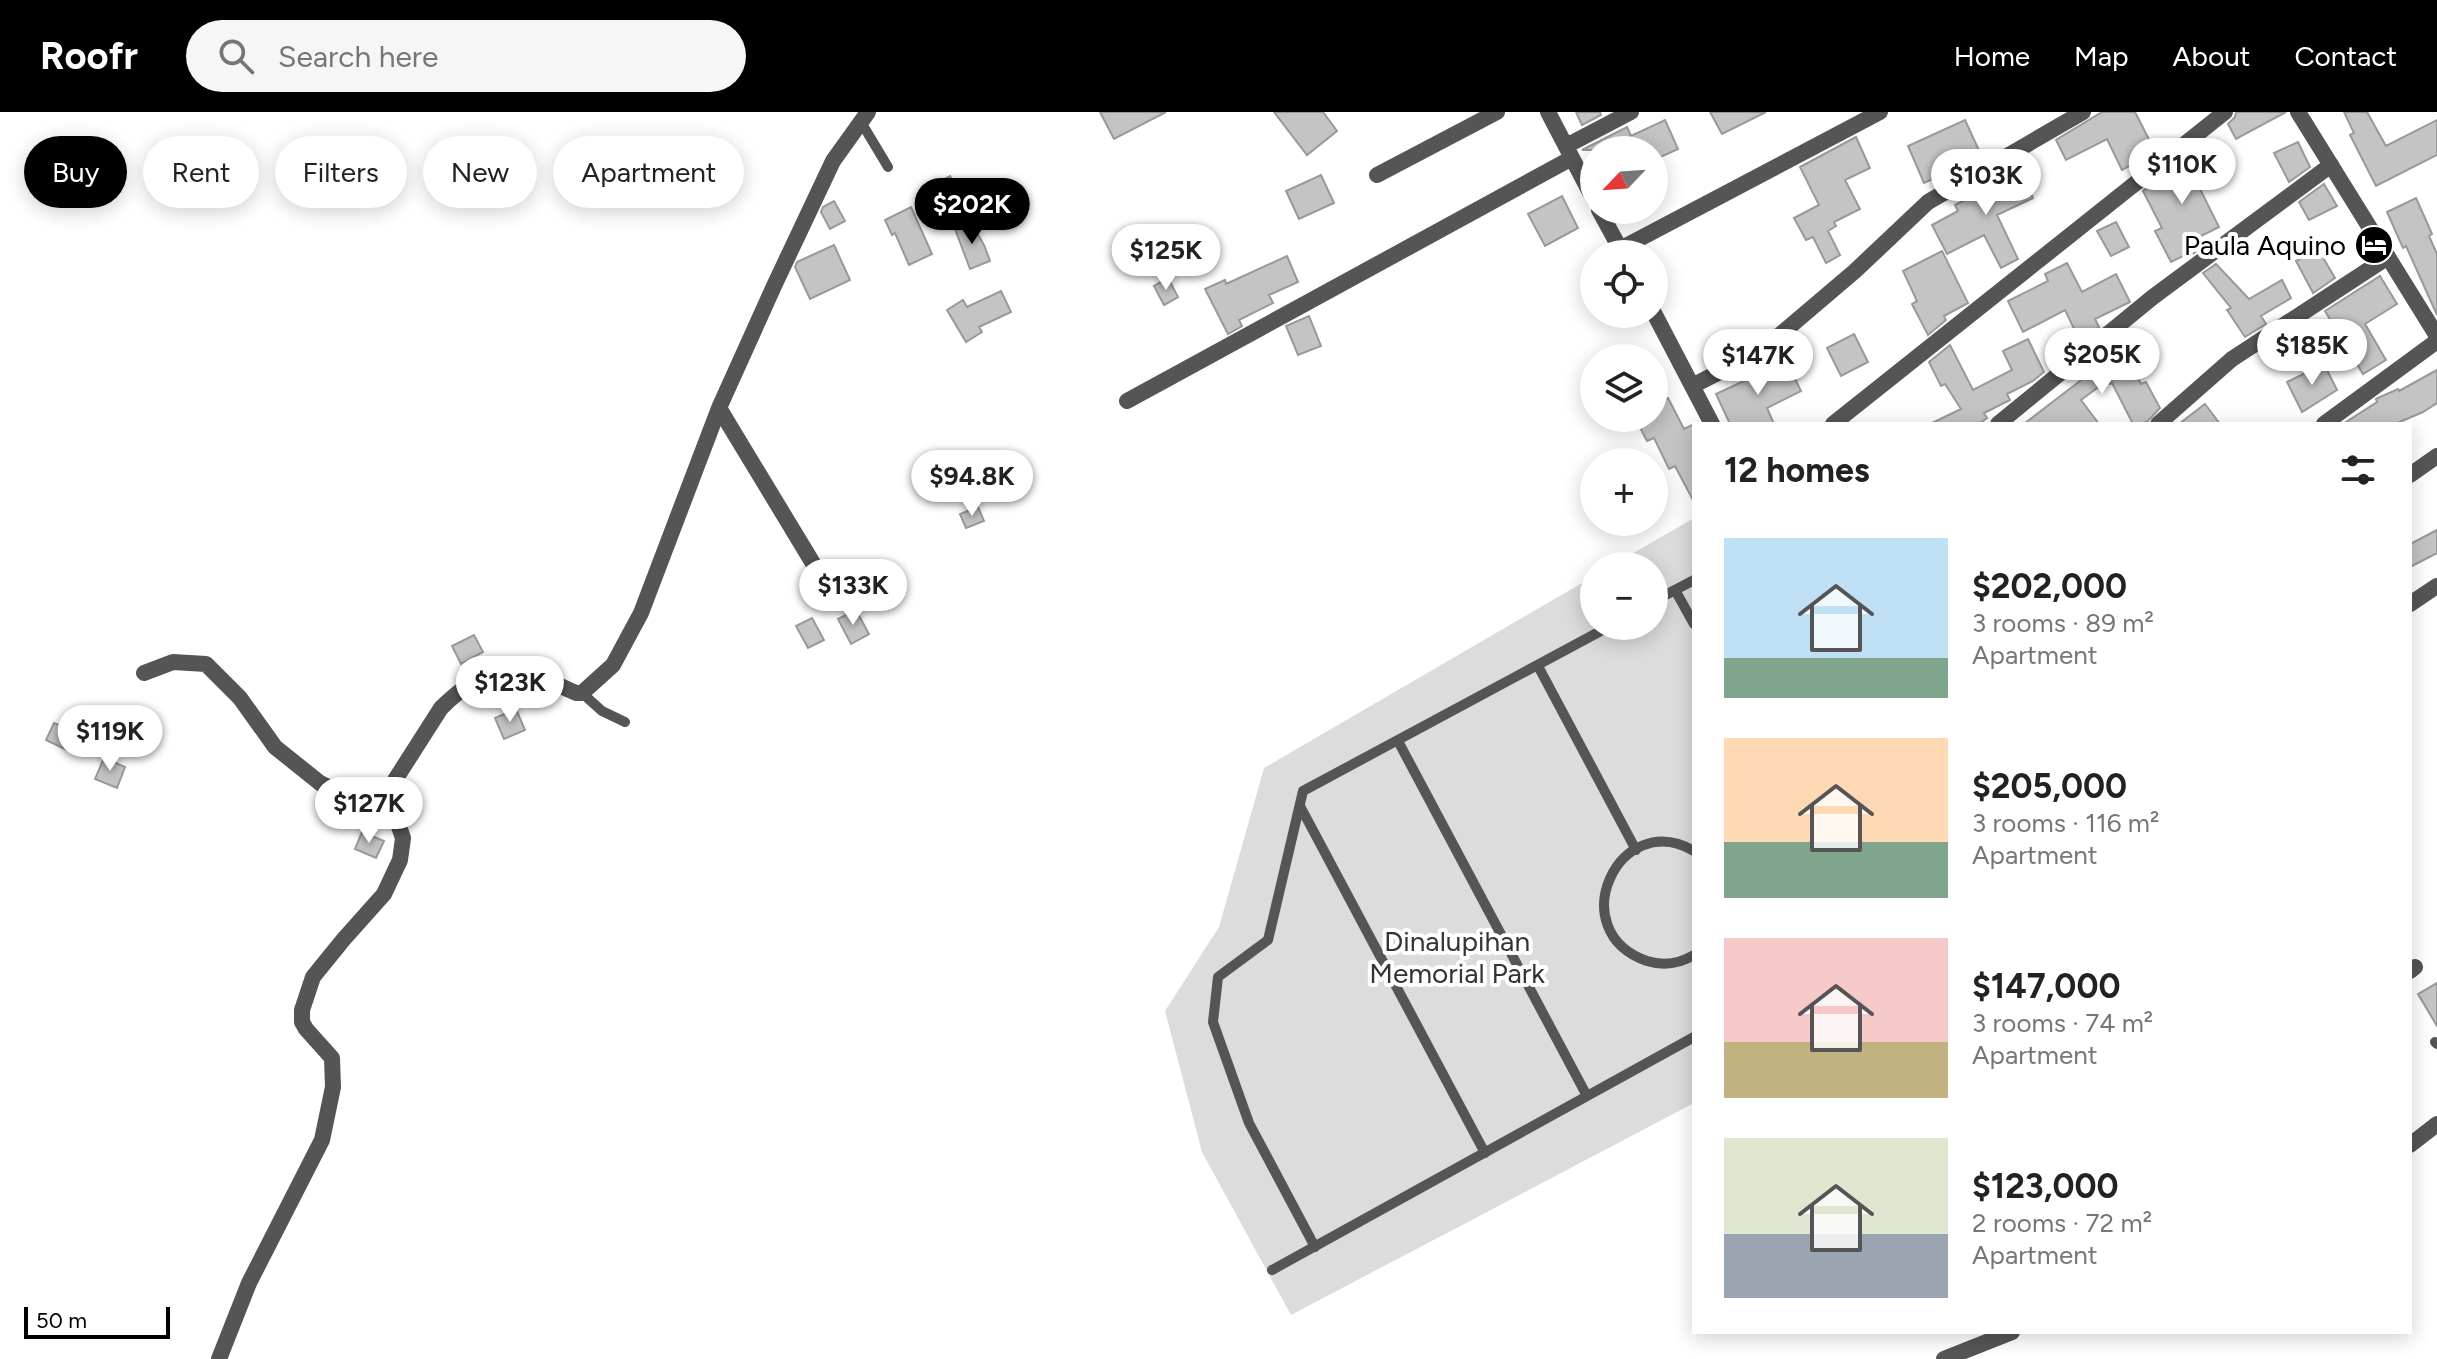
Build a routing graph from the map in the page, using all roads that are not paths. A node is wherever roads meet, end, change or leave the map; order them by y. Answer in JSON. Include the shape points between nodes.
{"nodes":[{"id":1,"x":1497,"y":112,"type":"edge"},
{"id":2,"x":1548,"y":112,"type":"edge"},
{"id":3,"x":1631,"y":112,"type":"edge"},
{"id":4,"x":1880,"y":112,"type":"edge"},
{"id":5,"x":2083,"y":112,"type":"edge"},
{"id":6,"x":2225,"y":112,"type":"edge"},
{"id":7,"x":2298,"y":112,"type":"edge"},
{"id":8,"x":864,"y":117,"type":"edge"},
{"id":9,"x":1569,"y":152,"type":"junction"},
{"id":10,"x":2331,"y":165,"type":"junction"},
{"id":11,"x":888,"y":167,"type":"dead end"},
{"id":12,"x":1580,"y":173,"type":"edge"},
{"id":13,"x":1377,"y":175,"type":"dead end"},
{"id":14,"x":1643,"y":240,"type":"edge"},
{"id":15,"x":2388,"y":257,"type":"junction"},
{"id":16,"x":1662,"y":328,"type":"edge"},
{"id":17,"x":2437,"y":338,"type":"edge"},
{"id":18,"x":1692,"y":386,"type":"junction"},
{"id":19,"x":1127,"y":401,"type":"dead end"},
{"id":20,"x":719,"y":408,"type":"junction"},
{"id":21,"x":1711,"y":422,"type":"edge"},
{"id":22,"x":1836,"y":422,"type":"edge"},
{"id":23,"x":2000,"y":422,"type":"edge"},
{"id":24,"x":2160,"y":422,"type":"edge"},
{"id":25,"x":2327,"y":422,"type":"edge"},
{"id":26,"x":2437,"y":456,"type":"edge"},
{"id":27,"x":2412,"y":474,"type":"edge"},
{"id":28,"x":1692,"y":581,"type":"edge"},
{"id":29,"x":2437,"y":586,"type":"edge"},
{"id":30,"x":1675,"y":590,"type":"junction"},
{"id":31,"x":1668,"y":594,"type":"edge"},
{"id":32,"x":834,"y":598,"type":"dead end"},
{"id":33,"x":2412,"y":603,"type":"edge"},
{"id":34,"x":1692,"y":620,"type":"edge"},
{"id":35,"x":1585,"y":640,"type":"edge"},
{"id":36,"x":1538,"y":666,"type":"junction"},
{"id":37,"x":144,"y":673,"type":"dead end"},
{"id":38,"x":582,"y":693,"type":"junction"},
{"id":39,"x":625,"y":722,"type":"dead end"},
{"id":40,"x":1398,"y":741,"type":"junction"},
{"id":41,"x":390,"y":801,"type":"junction"},
{"id":42,"x":1300,"y":806,"type":"junction"},
{"id":43,"x":1636,"y":850,"type":"junction"},
{"id":44,"x":1692,"y":850,"type":"edge"},
{"id":45,"x":1692,"y":956,"type":"edge"},
{"id":46,"x":1692,"y":1038,"type":"edge"},
{"id":47,"x":1587,"y":1096,"type":"junction"},
{"id":48,"x":2437,"y":1124,"type":"edge"},
{"id":49,"x":2412,"y":1143,"type":"edge"},
{"id":50,"x":1485,"y":1153,"type":"junction"},
{"id":51,"x":1315,"y":1247,"type":"junction"},
{"id":52,"x":1272,"y":1270,"type":"dead end"},
{"id":53,"x":2007,"y":1334,"type":"edge"},
{"id":54,"x":219,"y":1359,"type":"edge"},
{"id":55,"x":1944,"y":1359,"type":"edge"}],
"edges":[{"from":1,"to":13,"type":"street"},
{"from":2,"to":9,"type":"street"},
{"from":3,"to":9,"type":"street"},
{"from":4,"to":14,"type":"street"},
{"from":5,"to":18,"type":"street","via":[[1928,202],[1761,351]]},
{"from":6,"to":22,"type":"street"},
{"from":7,"to":10,"type":"street"},
{"from":8,"to":11,"type":"lane"},
{"from":8,"to":20,"type":"street","via":[[833,161]]},
{"from":9,"to":12,"type":"street"},
{"from":9,"to":19,"type":"street"},
{"from":10,"to":15,"type":"street"},
{"from":10,"to":23,"type":"street","via":[[2153,297]]},
{"from":15,"to":17,"type":"street"},
{"from":15,"to":24,"type":"street","via":[[2232,359]]},
{"from":16,"to":18,"type":"street"},
{"from":17,"to":25,"type":"street"},
{"from":18,"to":21,"type":"street"},
{"from":20,"to":32,"type":"street"},
{"from":20,"to":38,"type":"street","via":[[641,613],[613,665]]},
{"from":26,"to":27,"type":"street"},
{"from":28,"to":30,"type":"lane"},
{"from":29,"to":33,"type":"street"},
{"from":30,"to":31,"type":"lane"},
{"from":30,"to":34,"type":"lane"},
{"from":35,"to":36,"type":"lane"},
{"from":36,"to":40,"type":"lane"},
{"from":36,"to":43,"type":"lane"},
{"from":37,"to":41,"type":"street","via":[[173,662],[206,664],[240,698],[275,747],[320,783],[354,800]]},
{"from":38,"to":39,"type":"lane"},
{"from":38,"to":41,"type":"street","via":[[515,668],[485,675],[441,708],[395,780]]},
{"from":40,"to":42,"type":"lane","via":[[1303,791]]},
{"from":40,"to":47,"type":"lane"},
{"from":41,"to":54,"type":"street","via":[[403,838],[400,860],[384,894],[313,977],[302,1010],[306,1029],[332,1058],[333,1087],[322,1140],[249,1283]]},
{"from":42,"to":50,"type":"lane"},
{"from":42,"to":51,"type":"lane","via":[[1268,940],[1218,977],[1213,1022],[1249,1123]]},
{"from":43,"to":44,"type":"lane","via":[[1668,842]]},
{"from":43,"to":45,"type":"lane","via":[[1612,871],[1604,892],[1604,914],[1614,938],[1633,956],[1657,964]]},
{"from":46,"to":47,"type":"lane"},
{"from":47,"to":50,"type":"lane"},
{"from":48,"to":49,"type":"street"},
{"from":50,"to":51,"type":"lane"},
{"from":51,"to":52,"type":"lane"},
{"from":53,"to":55,"type":"street"}]}
